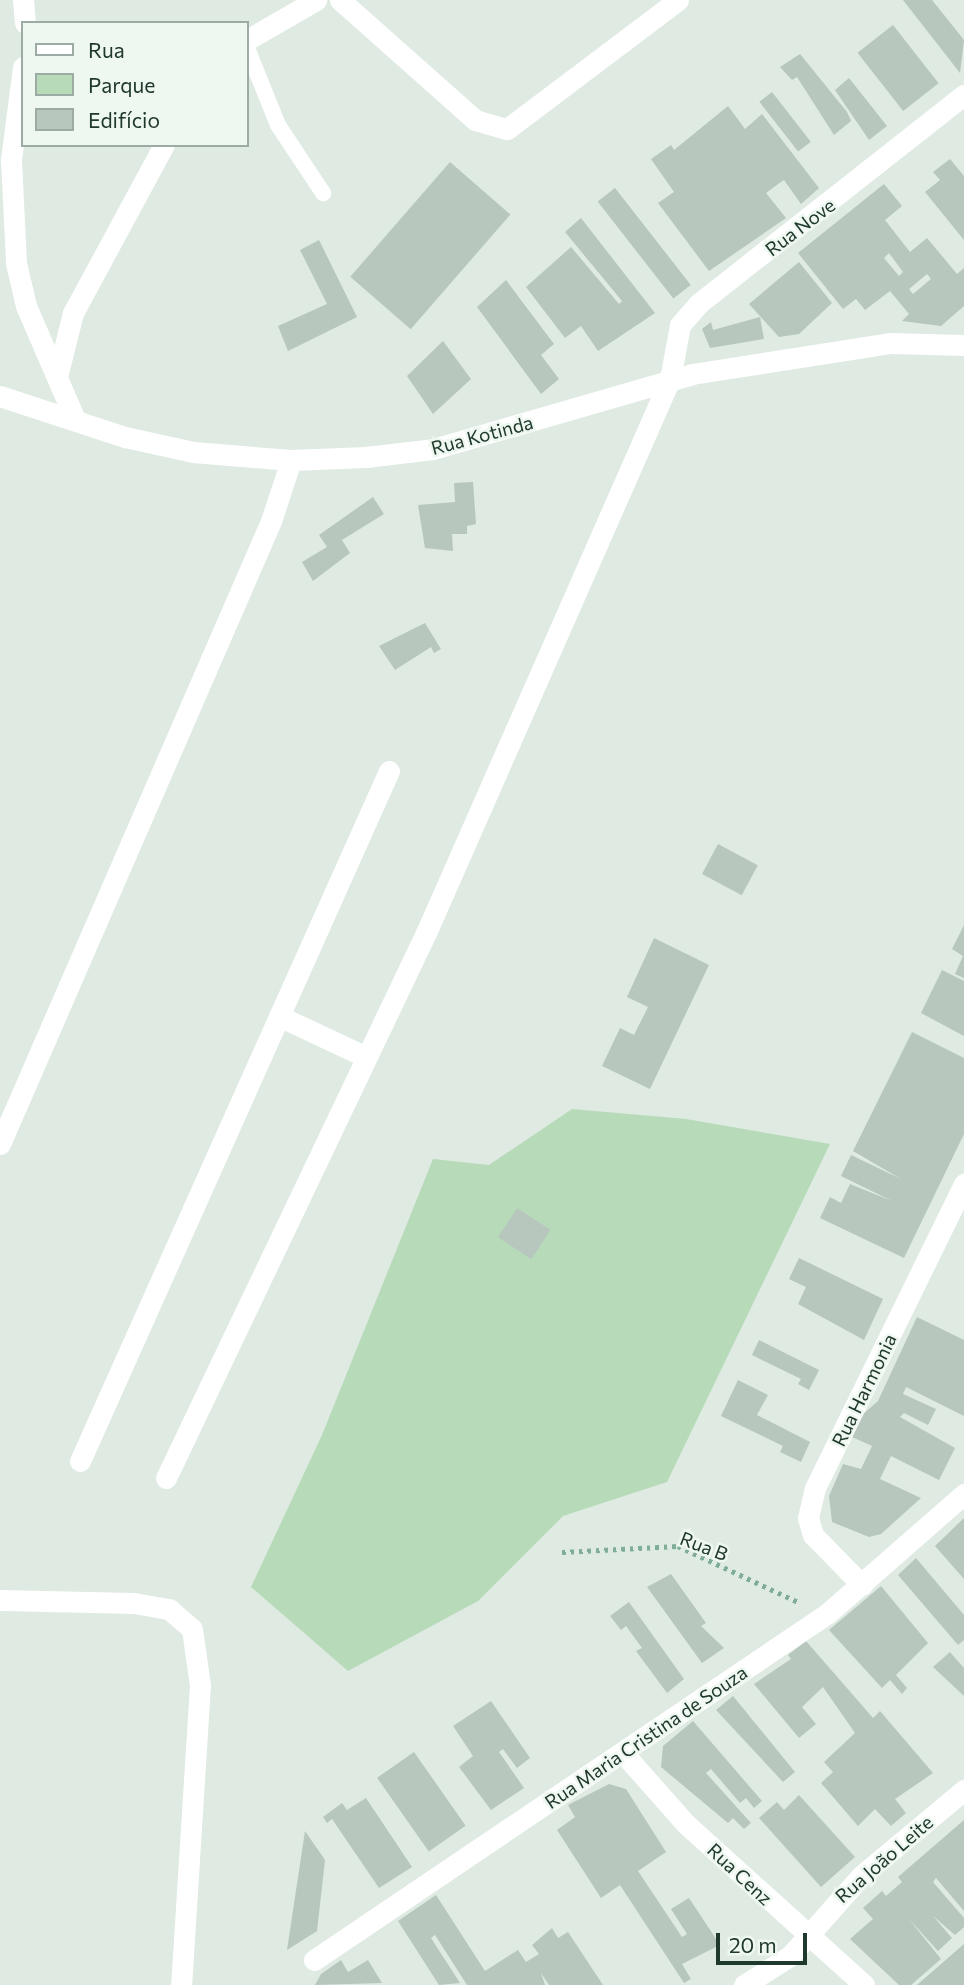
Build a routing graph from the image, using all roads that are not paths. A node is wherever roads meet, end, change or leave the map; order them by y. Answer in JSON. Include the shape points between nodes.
{"nodes":[{"id":1,"x":23,"y":0,"type":"edge"},
{"id":2,"x":316,"y":0,"type":"edge"},
{"id":3,"x":340,"y":0,"type":"edge"},
{"id":4,"x":678,"y":0,"type":"edge"},
{"id":5,"x":25,"y":21,"type":"edge"},
{"id":6,"x":248,"y":39,"type":"edge"},
{"id":7,"x":248,"y":50,"type":"edge"},
{"id":8,"x":21,"y":82,"type":"edge"},
{"id":9,"x":964,"y":95,"type":"edge"},
{"id":10,"x":163,"y":147,"type":"edge"},
{"id":11,"x":323,"y":193,"type":"dead end"},
{"id":12,"x":964,"y":345,"type":"edge"},
{"id":13,"x":58,"y":373,"type":"junction"},
{"id":14,"x":670,"y":379,"type":"junction"},
{"id":15,"x":0,"y":396,"type":"edge"},
{"id":16,"x":75,"y":419,"type":"junction"},
{"id":17,"x":290,"y":460,"type":"junction"},
{"id":18,"x":389,"y":771,"type":"dead end"},
{"id":19,"x":279,"y":1016,"type":"junction"},
{"id":20,"x":366,"y":1057,"type":"junction"},
{"id":21,"x":0,"y":1144,"type":"edge"},
{"id":22,"x":964,"y":1184,"type":"edge"},
{"id":23,"x":959,"y":1214,"type":"edge"},
{"id":24,"x":80,"y":1461,"type":"dead end"},
{"id":25,"x":166,"y":1478,"type":"dead end"},
{"id":26,"x":964,"y":1494,"type":"edge"},
{"id":27,"x":862,"y":1585,"type":"junction"},
{"id":28,"x":0,"y":1600,"type":"edge"},
{"id":29,"x":624,"y":1755,"type":"junction"},
{"id":30,"x":964,"y":1790,"type":"edge"},
{"id":31,"x":807,"y":1935,"type":"junction"},
{"id":32,"x":314,"y":1960,"type":"dead end"},
{"id":33,"x":181,"y":1985,"type":"edge"},
{"id":34,"x":744,"y":1985,"type":"edge"},
{"id":35,"x":864,"y":1985,"type":"edge"}],
"edges":[{"from":1,"to":5,"type":"street"},
{"from":2,"to":6,"type":"street"},
{"from":3,"to":4,"type":"street","via":[[475,121],[507,129]]},
{"from":7,"to":11,"type":"lane","via":[[278,125]]},
{"from":8,"to":13,"type":"street","via":[[11,160],[16,263],[26,306]]},
{"from":9,"to":14,"type":"street","name":"Rua Nove","via":[[698,304],[680,325]]},
{"from":10,"to":13,"type":"street","via":[[74,313]]},
{"from":12,"to":14,"type":"street","name":"Rua Kotinda","via":[[859,347]]},
{"from":13,"to":16,"type":"street"},
{"from":14,"to":17,"type":"street","name":"Rua Kotinda","via":[[433,449]]},
{"from":14,"to":20,"type":"street","name":"Rua Nove"},
{"from":15,"to":16,"type":"street","name":"Rua Kotinda"},
{"from":16,"to":17,"type":"street","name":"Rua Kotinda","via":[[193,452]]},
{"from":17,"to":21,"type":"street","via":[[271,521]]},
{"from":18,"to":19,"type":"street"},
{"from":19,"to":20,"type":"street"},
{"from":19,"to":24,"type":"street"},
{"from":20,"to":25,"type":"street","name":"Rua Nove"},
{"from":22,"to":23,"type":"street","name":"Rua Harmonia"},
{"from":23,"to":27,"type":"street","name":"Rua Harmonia","via":[[842,1432],[808,1518],[813,1535]]},
{"from":26,"to":27,"type":"street","name":"Rua Maria Cristina de Souza"},
{"from":27,"to":29,"type":"street","name":"Rua Maria Cristina de Souza"},
{"from":28,"to":33,"type":"street","via":[[134,1603],[170,1609],[192,1629],[200,1685]]},
{"from":29,"to":31,"type":"street","name":"Rua Cenz","via":[[686,1824]]},
{"from":29,"to":32,"type":"street","name":"Rua Maria Cristina de Souza"},
{"from":30,"to":31,"type":"street","name":"Rua João Leite","via":[[862,1875]]},
{"from":31,"to":34,"type":"street","name":"Rua João Leite","via":[[790,1956]]},
{"from":31,"to":35,"type":"street","name":"Rua Cenz"}]}
